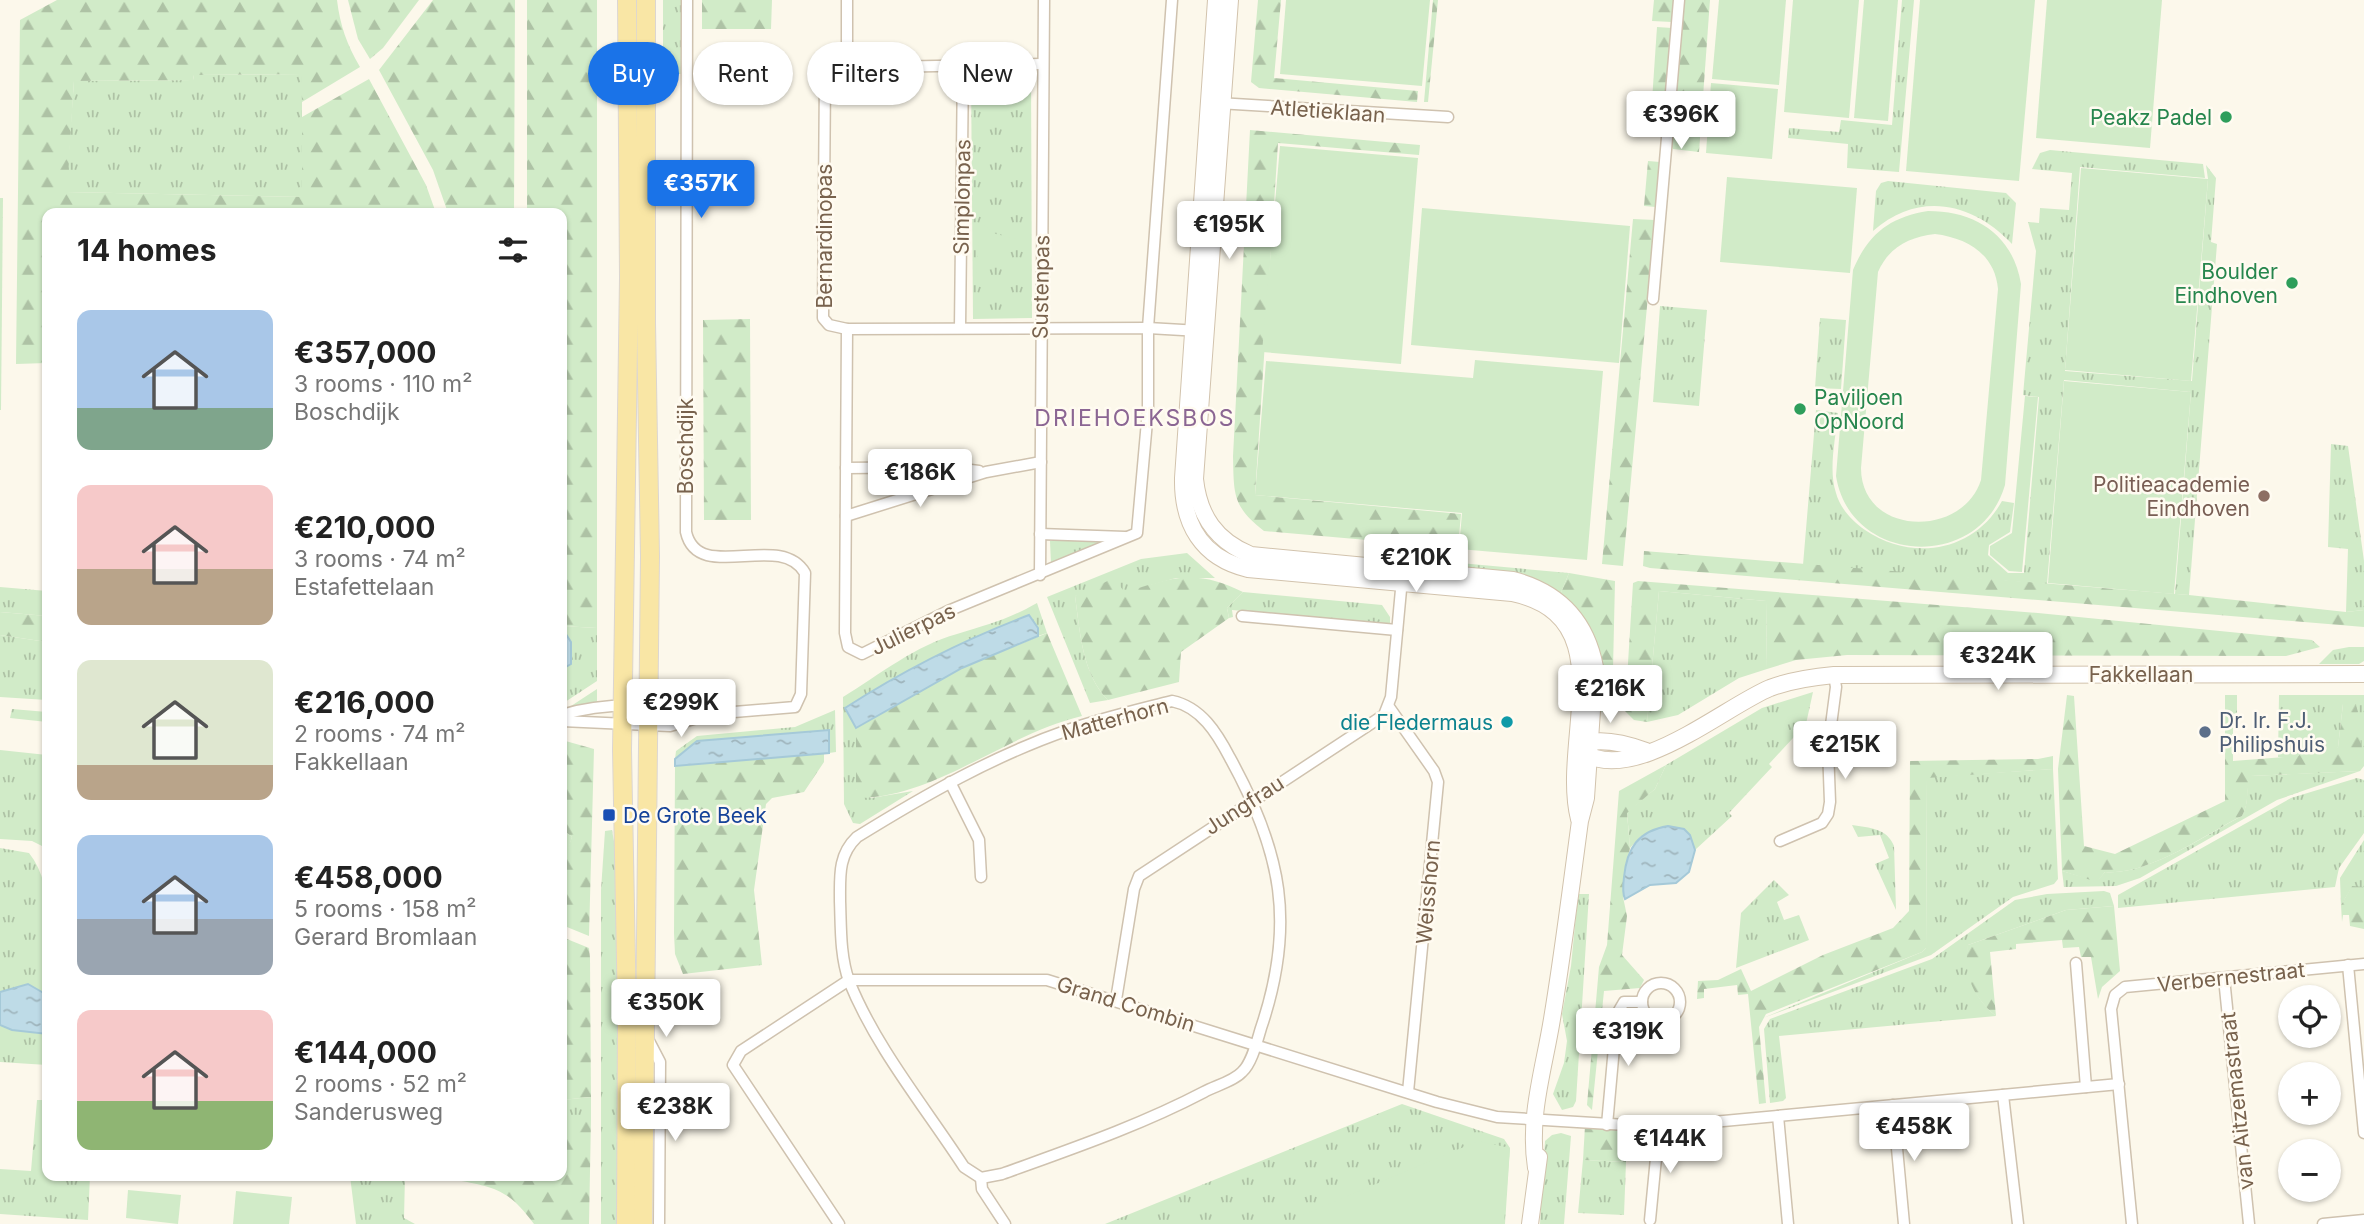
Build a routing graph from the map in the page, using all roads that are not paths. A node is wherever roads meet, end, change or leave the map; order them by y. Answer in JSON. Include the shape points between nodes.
{"nodes":[{"id":1,"x":627,"y":0,"type":"edge"},
{"id":2,"x":646,"y":0,"type":"edge"},
{"id":3,"x":687,"y":0,"type":"edge"},
{"id":4,"x":847,"y":0,"type":"edge"},
{"id":5,"x":1044,"y":0,"type":"edge"},
{"id":6,"x":1172,"y":0,"type":"edge"},
{"id":7,"x":1216,"y":0,"type":"edge"},
{"id":8,"x":1230,"y":0,"type":"edge"},
{"id":9,"x":1679,"y":0,"type":"edge"},
{"id":10,"x":846,"y":42,"type":"edge"},
{"id":11,"x":1037,"y":64,"type":"edge"},
{"id":12,"x":1043,"y":64,"type":"junction"},
{"id":13,"x":1215,"y":103,"type":"junction"},
{"id":14,"x":825,"y":105,"type":"edge"},
{"id":15,"x":963,"y":105,"type":"edge"},
{"id":16,"x":1448,"y":117,"type":"dead end"},
{"id":17,"x":1653,"y":299,"type":"dead end"},
{"id":18,"x":1040,"y":327,"type":"junction"},
{"id":19,"x":960,"y":328,"type":"junction"},
{"id":20,"x":1148,"y":328,"type":"junction"},
{"id":21,"x":847,"y":329,"type":"junction"},
{"id":22,"x":1199,"y":331,"type":"junction"},
{"id":23,"x":1041,"y":462,"type":"junction"},
{"id":24,"x":846,"y":468,"type":"junction"},
{"id":25,"x":986,"y":472,"type":"junction"},
{"id":26,"x":846,"y":516,"type":"junction"},
{"id":27,"x":1040,"y":534,"type":"junction"},
{"id":28,"x":1127,"y":537,"type":"junction"},
{"id":29,"x":1040,"y":575,"type":"junction"},
{"id":30,"x":1402,"y":576,"type":"junction"},
{"id":31,"x":1242,"y":616,"type":"dead end"},
{"id":32,"x":1397,"y":630,"type":"junction"},
{"id":33,"x":2364,"y":674,"type":"edge"},
{"id":34,"x":1834,"y":675,"type":"junction"},
{"id":35,"x":647,"y":707,"type":"junction"},
{"id":36,"x":1389,"y":707,"type":"junction"},
{"id":37,"x":567,"y":713,"type":"edge"},
{"id":38,"x":710,"y":714,"type":"junction"},
{"id":39,"x":623,"y":716,"type":"junction"},
{"id":40,"x":567,"y":721,"type":"edge"},
{"id":41,"x":646,"y":725,"type":"junction"},
{"id":42,"x":1585,"y":748,"type":"junction"},
{"id":43,"x":950,"y":782,"type":"junction"},
{"id":44,"x":1252,"y":799,"type":"junction"},
{"id":45,"x":1780,"y":841,"type":"dead end"},
{"id":46,"x":981,"y":877,"type":"dead end"},
{"id":47,"x":2076,"y":963,"type":"dead end"},
{"id":48,"x":2364,"y":964,"type":"edge"},
{"id":49,"x":2348,"y":965,"type":"junction"},
{"id":50,"x":2224,"y":978,"type":"junction"},
{"id":51,"x":849,"y":980,"type":"junction"},
{"id":52,"x":1116,"y":1000,"type":"junction"},
{"id":53,"x":1642,"y":1002,"type":"dead end"},
{"id":54,"x":644,"y":1030,"type":"junction"},
{"id":55,"x":1256,"y":1044,"type":"junction"},
{"id":56,"x":2119,"y":1084,"type":"junction"},
{"id":57,"x":2085,"y":1087,"type":"junction"},
{"id":58,"x":1408,"y":1092,"type":"junction"},
{"id":59,"x":2003,"y":1095,"type":"junction"},
{"id":60,"x":1893,"y":1105,"type":"junction"},
{"id":61,"x":1777,"y":1116,"type":"junction"},
{"id":62,"x":1539,"y":1121,"type":"junction"},
{"id":63,"x":1607,"y":1125,"type":"junction"},
{"id":64,"x":1659,"y":1127,"type":"junction"},
{"id":65,"x":2364,"y":1133,"type":"edge"},
{"id":66,"x":981,"y":1178,"type":"junction"},
{"id":67,"x":1650,"y":1220,"type":"dead end"},
{"id":68,"x":2364,"y":1220,"type":"edge"},
{"id":69,"x":626,"y":1224,"type":"edge"},
{"id":70,"x":643,"y":1224,"type":"edge"},
{"id":71,"x":659,"y":1224,"type":"edge"},
{"id":72,"x":839,"y":1224,"type":"edge"},
{"id":73,"x":1005,"y":1224,"type":"edge"},
{"id":74,"x":1530,"y":1224,"type":"edge"},
{"id":75,"x":1788,"y":1224,"type":"edge"},
{"id":76,"x":1904,"y":1224,"type":"edge"},
{"id":77,"x":2018,"y":1224,"type":"edge"},
{"id":78,"x":2132,"y":1224,"type":"edge"},
{"id":79,"x":2249,"y":1224,"type":"edge"},
{"id":80,"x":2323,"y":1224,"type":"edge"}],
"edges":[{"from":1,"to":39,"type":"main road","via":[[629,278]]},
{"from":2,"to":35,"type":"main road","name":"Boschdijk"},
{"from":3,"to":38,"type":"street","name":"Boschdijk","via":[[688,543],[711,556],[786,556],[799,562],[805,573],[801,694],[795,707]]},
{"from":4,"to":10,"type":"street"},
{"from":5,"to":12,"type":"street","name":"Sustenpas"},
{"from":6,"to":20,"type":"street"},
{"from":7,"to":13,"type":"street"},
{"from":8,"to":13,"type":"street"},
{"from":9,"to":17,"type":"street"},
{"from":11,"to":12,"type":"street"},
{"from":12,"to":18,"type":"street","name":"Sustenpas"},
{"from":13,"to":16,"type":"street","name":"Atletieklaan"},
{"from":13,"to":22,"type":"street"},
{"from":14,"to":21,"type":"street","name":"Bernardinopas","via":[[823,318],[829,325]]},
{"from":15,"to":19,"type":"street","name":"Simplonpas"},
{"from":18,"to":19,"type":"street","name":"Bernardinopas"},
{"from":18,"to":20,"type":"street","name":"Bernardinopas"},
{"from":18,"to":23,"type":"street","name":"Sustenpas"},
{"from":19,"to":21,"type":"street","name":"Bernardinopas"},
{"from":20,"to":22,"type":"street","name":"Bernardinopas"},
{"from":20,"to":28,"type":"street","via":[[1148,410],[1137,533]]},
{"from":21,"to":24,"type":"street","name":"Julierpas"},
{"from":22,"to":30,"type":"street","via":[[1182,497],[1193,533],[1203,546],[1233,565],[1267,571]]},
{"from":23,"to":25,"type":"street"},
{"from":23,"to":27,"type":"street","name":"Sustenpas"},
{"from":24,"to":25,"type":"street","via":[[946,467]]},
{"from":24,"to":26,"type":"street","name":"Julierpas"},
{"from":25,"to":26,"type":"street"},
{"from":26,"to":29,"type":"street","name":"Julierpas","via":[[845,633],[848,647],[862,654],[947,611]]},
{"from":27,"to":28,"type":"street"},
{"from":27,"to":29,"type":"street","name":"Sustenpas"},
{"from":28,"to":29,"type":"street"},
{"from":30,"to":32,"type":"street"},
{"from":30,"to":42,"type":"street","via":[[1531,597],[1552,608],[1574,635],[1582,665]]},
{"from":31,"to":32,"type":"street"},
{"from":32,"to":36,"type":"street"},
{"from":33,"to":34,"type":"street","name":"Fakkellaan"},
{"from":34,"to":42,"type":"street","name":"Fakkellaan","via":[[1770,688],[1666,747],[1646,751],[1631,746]]},
{"from":34,"to":45,"type":"street","via":[[1828,814],[1822,823]]},
{"from":35,"to":38,"type":"street","name":"Boschdijk"},
{"from":35,"to":39,"type":"street","name":"Boschdijk"},
{"from":35,"to":41,"type":"main road","name":"Boschdijk"},
{"from":36,"to":44,"type":"street","name":"Jungfrau","via":[[1384,715]]},
{"from":36,"to":58,"type":"street","name":"Weisshorn","via":[[1437,782]]},
{"from":37,"to":39,"type":"street","name":"Boschdijk","via":[[576,710]]},
{"from":38,"to":41,"type":"street","name":"Boschdijk","via":[[670,726]]},
{"from":39,"to":40,"type":"street","name":"Boschdijk"},
{"from":39,"to":41,"type":"street","name":"Boschdijk"},
{"from":39,"to":69,"type":"main road"},
{"from":41,"to":54,"type":"main road","name":"Boschdijk"},
{"from":42,"to":62,"type":"street","via":[[1586,798],[1536,1092]]},
{"from":43,"to":44,"type":"street","name":"Matterhorn","via":[[1067,730],[1172,701],[1188,704],[1203,718]]},
{"from":43,"to":46,"type":"street","via":[[979,840]]},
{"from":43,"to":51,"type":"street","name":"Matterhorn","via":[[848,846],[839,876],[841,946]]},
{"from":44,"to":52,"type":"street","name":"Jungfrau","via":[[1139,876]]},
{"from":44,"to":55,"type":"street","name":"Matterhorn","via":[[1273,859],[1280,900],[1280,948],[1272,998]]},
{"from":47,"to":57,"type":"street"},
{"from":48,"to":49,"type":"street","name":"Verbernestraat"},
{"from":49,"to":50,"type":"street","name":"Verbernestraat"},
{"from":49,"to":65,"type":"street"},
{"from":50,"to":56,"type":"street","name":"Verbernestraat","via":[[2125,987],[2115,995],[2111,1009]]},
{"from":50,"to":79,"type":"street","name":"van Aitzemastraat"},
{"from":51,"to":52,"type":"street","name":"Grand Combin","via":[[1047,980]]},
{"from":51,"to":66,"type":"street","name":"Matterhorn","via":[[893,1064],[964,1167]]},
{"from":51,"to":72,"type":"street","via":[[741,1051],[733,1065]]},
{"from":52,"to":55,"type":"street","name":"Grand Combin"},
{"from":53,"to":63,"type":"street","via":[[1624,1002],[1617,1014]]},
{"from":54,"to":70,"type":"main road","name":"Boschdijk"},
{"from":54,"to":71,"type":"street","name":"Boschdijk","via":[[660,1062]]},
{"from":55,"to":58,"type":"street","name":"Grand Combin"},
{"from":55,"to":66,"type":"street","name":"Matterhorn","via":[[1242,1072],[1157,1117]]},
{"from":56,"to":57,"type":"street","name":"Grand Combin"},
{"from":56,"to":78,"type":"street"},
{"from":57,"to":59,"type":"street","name":"Grand Combin"},
{"from":58,"to":62,"type":"street","name":"Grand Combin","via":[[1497,1117]]},
{"from":59,"to":60,"type":"street","name":"Grand Combin"},
{"from":59,"to":77,"type":"street"},
{"from":60,"to":61,"type":"street","name":"Grand Combin"},
{"from":60,"to":76,"type":"street"},
{"from":61,"to":64,"type":"street","name":"Grand Combin"},
{"from":61,"to":75,"type":"street"},
{"from":62,"to":63,"type":"street","name":"Grand Combin"},
{"from":62,"to":74,"type":"street"},
{"from":63,"to":64,"type":"street","name":"Grand Combin"},
{"from":64,"to":67,"type":"street"},
{"from":66,"to":73,"type":"street","name":"Matterhorn","via":[[982,1189]]},
{"from":68,"to":80,"type":"street"}]}
